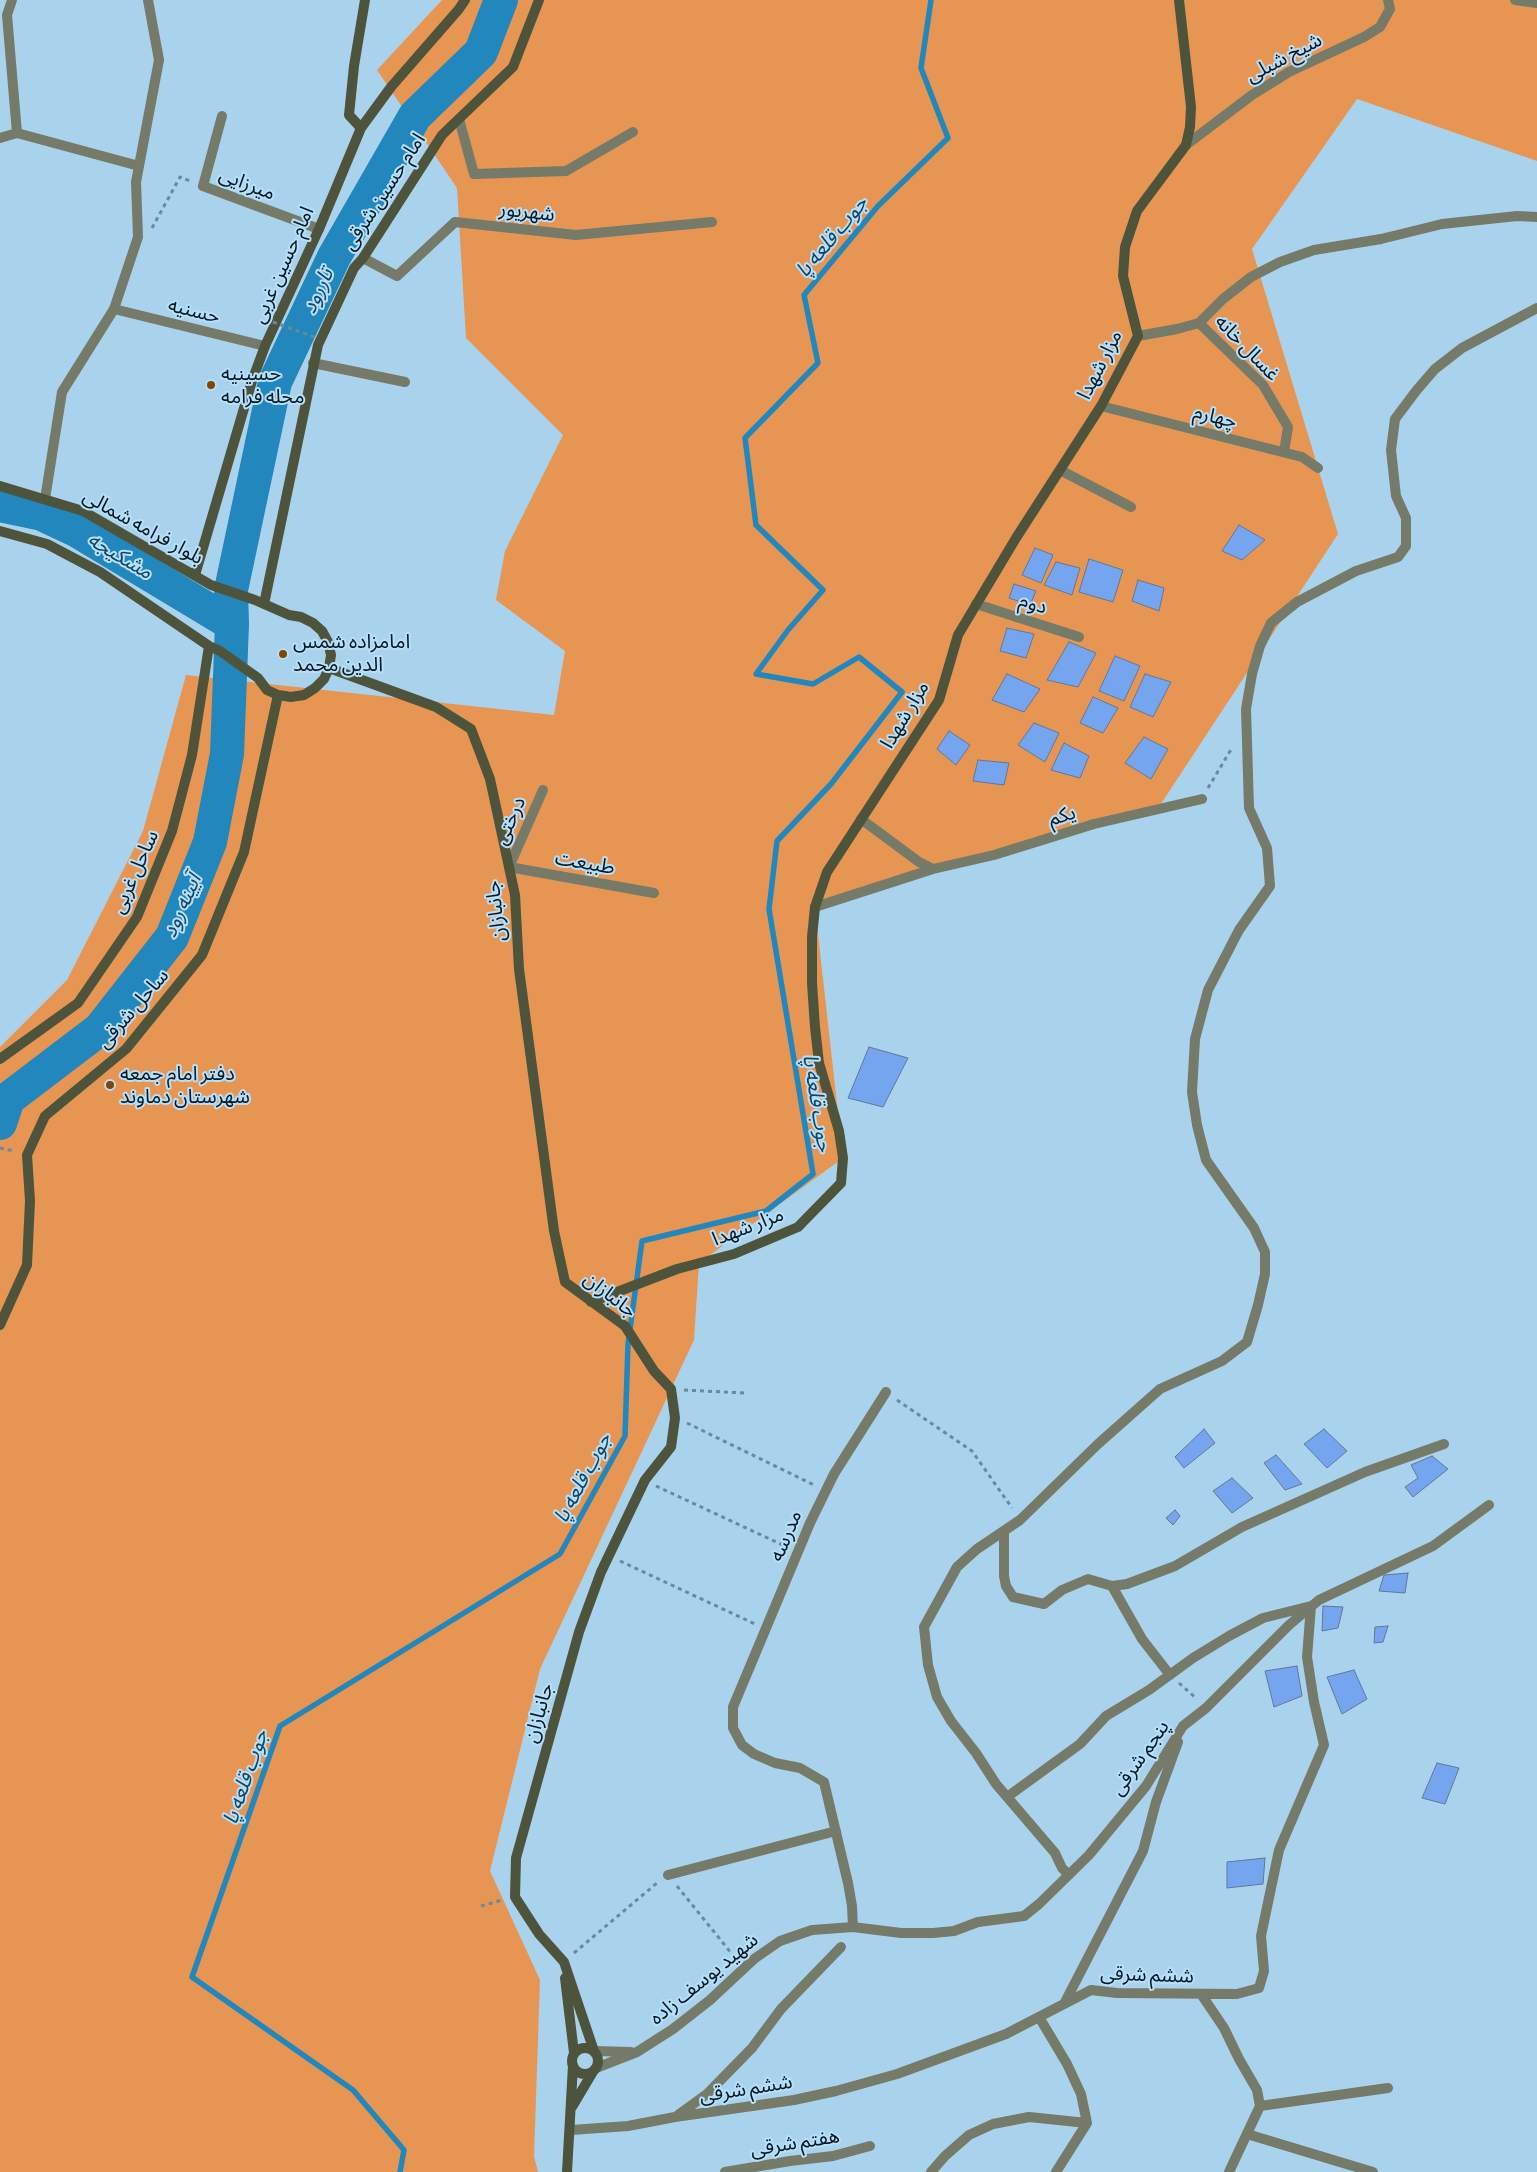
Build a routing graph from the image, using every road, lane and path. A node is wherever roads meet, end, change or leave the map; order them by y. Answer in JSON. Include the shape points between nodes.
{"nodes":[{"id":1,"x":12,"y":0,"type":"edge"},
{"id":2,"x":148,"y":0,"type":"edge"},
{"id":3,"x":365,"y":0,"type":"edge"},
{"id":4,"x":465,"y":0,"type":"edge"},
{"id":5,"x":540,"y":0,"type":"edge"},
{"id":6,"x":1178,"y":0,"type":"edge"},
{"id":7,"x":1388,"y":0,"type":"edge"},
{"id":8,"x":1515,"y":0,"type":"edge"},
{"id":9,"x":1537,"y":3,"type":"edge"},
{"id":10,"x":222,"y":116,"type":"dead end"},
{"id":11,"x":459,"y":120,"type":"junction"},
{"id":12,"x":361,"y":128,"type":"junction"},
{"id":13,"x":633,"y":132,"type":"dead end"},
{"id":14,"x":17,"y":134,"type":"junction"},
{"id":15,"x":0,"y":138,"type":"edge"},
{"id":16,"x":1186,"y":145,"type":"junction"},
{"id":17,"x":139,"y":166,"type":"junction"},
{"id":18,"x":203,"y":186,"type":"junction"},
{"id":19,"x":1537,"y":217,"type":"edge"},
{"id":20,"x":712,"y":222,"type":"dead end"},
{"id":21,"x":319,"y":229,"type":"junction"},
{"id":22,"x":138,"y":237,"type":"junction"},
{"id":23,"x":363,"y":258,"type":"junction"},
{"id":24,"x":1537,"y":308,"type":"edge"},
{"id":25,"x":114,"y":309,"type":"junction"},
{"id":26,"x":273,"y":322,"type":"dead end"},
{"id":27,"x":1199,"y":323,"type":"junction"},
{"id":28,"x":1138,"y":336,"type":"junction"},
{"id":29,"x":317,"y":338,"type":"dead end"},
{"id":30,"x":265,"y":346,"type":"junction"},
{"id":31,"x":313,"y":363,"type":"junction"},
{"id":32,"x":405,"y":382,"type":"dead end"},
{"id":33,"x":1101,"y":406,"type":"junction"},
{"id":34,"x":1284,"y":452,"type":"junction"},
{"id":35,"x":1318,"y":468,"type":"dead end"},
{"id":36,"x":1060,"y":470,"type":"junction"},
{"id":37,"x":0,"y":486,"type":"edge"},
{"id":38,"x":45,"y":498,"type":"junction"},
{"id":39,"x":1130,"y":507,"type":"dead end"},
{"id":40,"x":0,"y":531,"type":"edge"},
{"id":41,"x":195,"y":576,"type":"junction"},
{"id":42,"x":260,"y":602,"type":"junction"},
{"id":43,"x":976,"y":604,"type":"junction"},
{"id":44,"x":1079,"y":637,"type":"dead end"},
{"id":45,"x":209,"y":646,"type":"junction"},
{"id":46,"x":329,"y":668,"type":"junction"},
{"id":47,"x":278,"y":695,"type":"junction"},
{"id":48,"x":1246,"y":728,"type":"junction"},
{"id":49,"x":543,"y":790,"type":"dead end"},
{"id":50,"x":1202,"y":799,"type":"joint"},
{"id":51,"x":861,"y":819,"type":"junction"},
{"id":52,"x":509,"y":867,"type":"junction"},
{"id":53,"x":934,"y":869,"type":"junction"},
{"id":54,"x":654,"y":893,"type":"dead end"},
{"id":55,"x":815,"y":907,"type":"junction"},
{"id":56,"x":0,"y":1060,"type":"edge"},
{"id":57,"x":591,"y":1302,"type":"junction"},
{"id":58,"x":0,"y":1325,"type":"edge"},
{"id":59,"x":671,"y":1389,"type":"junction"},
{"id":60,"x":886,"y":1392,"type":"joint"},
{"id":61,"x":744,"y":1393,"type":"dead end"},
{"id":62,"x":675,"y":1418,"type":"junction"},
{"id":63,"x":1444,"y":1444,"type":"dead end"},
{"id":64,"x":644,"y":1480,"type":"junction"},
{"id":65,"x":826,"y":1491,"type":"junction"},
{"id":66,"x":1489,"y":1504,"type":"dead end"},
{"id":67,"x":1020,"y":1520,"type":"junction"},
{"id":68,"x":1004,"y":1531,"type":"junction"},
{"id":69,"x":798,"y":1552,"type":"junction"},
{"id":70,"x":608,"y":1555,"type":"junction"},
{"id":71,"x":1112,"y":1586,"type":"junction"},
{"id":72,"x":1311,"y":1606,"type":"junction"},
{"id":73,"x":766,"y":1630,"type":"junction"},
{"id":74,"x":1170,"y":1674,"type":"junction"},
{"id":75,"x":1206,"y":1708,"type":"junction"},
{"id":76,"x":1183,"y":1726,"type":"junction"},
{"id":77,"x":1007,"y":1797,"type":"junction"},
{"id":78,"x":836,"y":1832,"type":"junction"},
{"id":79,"x":668,"y":1875,"type":"junction"},
{"id":80,"x":1069,"y":1875,"type":"junction"},
{"id":81,"x":515,"y":1897,"type":"junction"},
{"id":82,"x":481,"y":1906,"type":"dead end"},
{"id":83,"x":853,"y":1927,"type":"junction"},
{"id":84,"x":841,"y":1948,"type":"dead end"},
{"id":85,"x":564,"y":1962,"type":"junction"},
{"id":86,"x":744,"y":1969,"type":"junction"},
{"id":87,"x":1201,"y":1994,"type":"junction"},
{"id":88,"x":1064,"y":2004,"type":"junction"},
{"id":89,"x":1039,"y":2017,"type":"junction"},
{"id":90,"x":594,"y":2051,"type":"junction"},
{"id":91,"x":637,"y":2052,"type":"junction"},
{"id":92,"x":574,"y":2053,"type":"junction"},
{"id":93,"x":573,"y":2065,"type":"junction"},
{"id":94,"x":596,"y":2068,"type":"junction"},
{"id":95,"x":1388,"y":2088,"type":"dead end"},
{"id":96,"x":1260,"y":2106,"type":"junction"},
{"id":97,"x":571,"y":2108,"type":"junction"},
{"id":98,"x":675,"y":2117,"type":"junction"},
{"id":99,"x":1087,"y":2123,"type":"junction"},
{"id":100,"x":571,"y":2130,"type":"junction"},
{"id":101,"x":1247,"y":2134,"type":"junction"},
{"id":102,"x":870,"y":2146,"type":"dead end"},
{"id":103,"x":567,"y":2172,"type":"edge"},
{"id":104,"x":725,"y":2172,"type":"edge"},
{"id":105,"x":931,"y":2172,"type":"edge"},
{"id":106,"x":1056,"y":2172,"type":"edge"},
{"id":107,"x":1229,"y":2172,"type":"edge"},
{"id":108,"x":1373,"y":2172,"type":"edge"}],
"edges":[{"from":1,"to":14,"type":"street","via":[[7,15]]},
{"from":2,"to":17,"type":"street","via":[[158,60]]},
{"from":3,"to":12,"type":"street","via":[[349,114]]},
{"from":4,"to":12,"type":"street","name":"امام حسین غربی","via":[[391,87]]},
{"from":5,"to":11,"type":"street","name":"امام حسین شرقی","via":[[514,67]]},
{"from":6,"to":16,"type":"street","name":"مزار شهدا","via":[[1191,107]]},
{"from":7,"to":16,"type":"street","name":"شیخ شبلی","via":[[1390,9],[1380,27],[1289,72],[1252,95]]},
{"from":8,"to":9,"type":"street"},
{"from":10,"to":18,"type":"street","name":"میرزایی"},
{"from":11,"to":13,"type":"street","via":[[474,174],[566,171]]},
{"from":11,"to":23,"type":"street","name":"امام حسین شرقی","via":[[442,135]]},
{"from":12,"to":21,"type":"street","name":"امام حسین غربی"},
{"from":14,"to":15,"type":"street"},
{"from":14,"to":17,"type":"street"},
{"from":16,"to":28,"type":"street","name":"مزار شهدا","via":[[1137,211],[1125,247],[1123,276]]},
{"from":17,"to":22,"type":"street","via":[[136,182]]},
{"from":18,"to":21,"type":"street","name":"میرزایی"},
{"from":18,"to":22,"type":"path","via":[[180,177],[148,236]]},
{"from":19,"to":27,"type":"street","via":[[1442,224],[1381,239],[1314,250],[1251,277]]},
{"from":20,"to":23,"type":"street","name":"شهریور","via":[[576,235],[455,222],[397,276]]},
{"from":21,"to":30,"type":"street","name":"امام حسین غربی"},
{"from":22,"to":25,"type":"street"},
{"from":23,"to":31,"type":"street","name":"امام حسین شرقی","via":[[354,268],[318,345]]},
{"from":24,"to":48,"type":"street","via":[[1462,348],[1435,369],[1395,419],[1391,450],[1396,496],[1406,518],[1406,546],[1398,557],[1356,572],[1297,602],[1271,623],[1252,674]]},
{"from":25,"to":30,"type":"street","name":"حسنیه"},
{"from":25,"to":38,"type":"street","via":[[62,392]]},
{"from":26,"to":29,"type":"path","bridge":true},
{"from":27,"to":28,"type":"street"},
{"from":27,"to":34,"type":"street","name":"غسال خانه","via":[[1263,385],[1288,427]]},
{"from":28,"to":33,"type":"street","name":"مزار شهدا"},
{"from":30,"to":41,"type":"street","name":"امام حسین غربی"},
{"from":31,"to":32,"type":"street"},
{"from":31,"to":42,"type":"street","name":"امام حسین شرقی","via":[[300,440]]},
{"from":33,"to":34,"type":"street","name":"چهارم"},
{"from":33,"to":36,"type":"street","name":"مزار شهدا"},
{"from":34,"to":35,"type":"street","name":"چهارم","via":[[1302,457]]},
{"from":36,"to":39,"type":"street"},
{"from":36,"to":43,"type":"street","name":"مزار شهدا"},
{"from":37,"to":38,"type":"street","name":"بلوار فرامه شمالی"},
{"from":38,"to":41,"type":"street","name":"بلوار فرامه شمالی","via":[[83,511]]},
{"from":40,"to":45,"type":"street","via":[[47,544],[100,572]]},
{"from":41,"to":42,"type":"street","name":"بلوار فرامه شمالی"},
{"from":42,"to":46,"type":"street","name":"بلوار فرامه شمالی","via":[[289,616],[301,617],[322,631],[330,649]]},
{"from":43,"to":44,"type":"street","name":"دوم"},
{"from":43,"to":51,"type":"street","name":"مزار شهدا","via":[[958,635],[939,700]]},
{"from":45,"to":47,"type":"street","via":[[220,650],[258,678],[267,690]]},
{"from":45,"to":56,"type":"street","name":"ساحل غربی","via":[[192,755],[172,831],[137,917],[78,1003]]},
{"from":46,"to":47,"type":"street","via":[[319,684],[304,695]]},
{"from":46,"to":52,"type":"street","name":"جانبازان","via":[[436,707],[471,729],[490,779]]},
{"from":47,"to":58,"type":"street","name":"ساحل شرقی","via":[[244,852],[202,954],[126,1049],[45,1116],[27,1155],[30,1200],[27,1265]]},
{"from":48,"to":50,"type":"path"},
{"from":48,"to":67,"type":"street","via":[[1249,808],[1267,848],[1270,886],[1239,930],[1208,990],[1195,1039],[1192,1092],[1196,1124],[1206,1160],[1254,1228],[1265,1252],[1265,1274],[1258,1305],[1247,1342],[1222,1361],[1160,1388]]},
{"from":49,"to":52,"type":"street","name":"درختی"},
{"from":50,"to":53,"type":"street","name":"یکم","via":[[1094,824],[987,857]]},
{"from":51,"to":53,"type":"street","via":[[919,862]]},
{"from":51,"to":55,"type":"street","name":"مزار شهدا","via":[[827,872]]},
{"from":52,"to":54,"type":"street","name":"طبیعت"},
{"from":52,"to":57,"type":"street","name":"جانبازان","via":[[515,895],[519,969],[560,1262],[565,1282]]},
{"from":53,"to":55,"type":"street","name":"یکم"},
{"from":55,"to":57,"type":"street","name":"مزار شهدا","via":[[812,937],[815,1027],[819,1063],[839,1131],[843,1158],[841,1183],[798,1227],[734,1254],[677,1269]]},
{"from":57,"to":59,"type":"street","name":"جانبازان","via":[[625,1326],[654,1371]]},
{"from":59,"to":61,"type":"path"},
{"from":59,"to":62,"type":"street","name":"جانبازان"},
{"from":60,"to":65,"type":"street","name":"مدرسه"},
{"from":60,"to":67,"type":"path","via":[[972,1451]]},
{"from":62,"to":64,"type":"street","name":"جانبازان","via":[[671,1447]]},
{"from":62,"to":65,"type":"path"},
{"from":63,"to":71,"type":"street","via":[[1365,1472],[1242,1527],[1175,1566],[1127,1584]]},
{"from":64,"to":69,"type":"path"},
{"from":64,"to":70,"type":"street","name":"جانبازان"},
{"from":65,"to":69,"type":"street","name":"مدرسه"},
{"from":66,"to":72,"type":"street","name":"پنجم شرقی","via":[[1433,1546],[1366,1576]]},
{"from":67,"to":68,"type":"street"},
{"from":68,"to":71,"type":"street","via":[[1004,1576],[1013,1597],[1044,1604],[1062,1590],[1088,1579]]},
{"from":68,"to":77,"type":"street","via":[[958,1567],[924,1627],[928,1665],[937,1698]]},
{"from":69,"to":73,"type":"street","name":"مدرسه"},
{"from":70,"to":73,"type":"path"},
{"from":70,"to":81,"type":"street","name":"جانبازان","via":[[579,1632],[516,1858]]},
{"from":71,"to":74,"type":"street","via":[[1142,1640]]},
{"from":72,"to":74,"type":"street","via":[[1263,1618]]},
{"from":72,"to":75,"type":"street","name":"پنجم شرقی"},
{"from":72,"to":87,"type":"street","name":"ششم شرقی","via":[[1307,1658],[1324,1745],[1278,1850],[1261,1936],[1264,1971],[1258,1988],[1237,1994]]},
{"from":73,"to":78,"type":"street","name":"مدرسه","via":[[733,1707],[733,1728],[742,1745],[754,1754],[800,1768],[824,1782]]},
{"from":74,"to":75,"type":"path"},
{"from":74,"to":77,"type":"street","via":[[1106,1716],[1080,1744]]},
{"from":75,"to":76,"type":"street","name":"پنجم شرقی"},
{"from":76,"to":80,"type":"street","name":"پنجم شرقی","via":[[1146,1786]]},
{"from":76,"to":88,"type":"street","via":[[1156,1802],[1143,1851]]},
{"from":77,"to":80,"type":"street"},
{"from":78,"to":79,"type":"street"},
{"from":78,"to":83,"type":"street","via":[[848,1883]]},
{"from":79,"to":85,"type":"path"},
{"from":79,"to":86,"type":"path"},
{"from":80,"to":83,"type":"street","name":"پنجم شرقی","via":[[1024,1916],[978,1922],[954,1931],[933,1933]]},
{"from":81,"to":82,"type":"path"},
{"from":81,"to":85,"type":"street","via":[[538,1934]]},
{"from":83,"to":86,"type":"street","name":"شهید یوسف زاده","via":[[812,1930],[780,1941]]},
{"from":84,"to":98,"type":"street","via":[[781,2009],[752,2048],[707,2094]]},
{"from":85,"to":90,"type":"street"},
{"from":85,"to":92,"type":"street"},
{"from":86,"to":91,"type":"street","name":"شهید یوسف زاده","via":[[673,2029]]},
{"from":87,"to":88,"type":"street","name":"ششم شرقی","via":[[1090,1990]]},
{"from":87,"to":96,"type":"street","via":[[1224,2028],[1257,2090]]},
{"from":88,"to":89,"type":"street","name":"ششم شرقی"},
{"from":89,"to":98,"type":"street","name":"ششم شرقی","via":[[1006,2034],[906,2071],[845,2088],[794,2100]]},
{"from":89,"to":99,"type":"street","via":[[1081,2094]]},
{"from":90,"to":91,"type":"street"},
{"from":90,"to":92,"type":"street","via":[[586,2048]]},
{"from":90,"to":94,"type":"street","via":[[598,2058]]},
{"from":91,"to":94,"type":"street","name":"شهید یوسف زاده"},
{"from":92,"to":93,"type":"street"},
{"from":93,"to":94,"type":"street","via":[[582,2073]]},
{"from":93,"to":97,"type":"street"},
{"from":94,"to":97,"type":"street"},
{"from":95,"to":96,"type":"street"},
{"from":96,"to":101,"type":"street"},
{"from":97,"to":100,"type":"street"},
{"from":98,"to":100,"type":"street","name":"ششم شرقی","via":[[628,2126]]},
{"from":99,"to":105,"type":"street","via":[[1029,2118],[993,2124],[969,2135]]},
{"from":99,"to":106,"type":"street"},
{"from":100,"to":103,"type":"street"},
{"from":101,"to":107,"type":"street"},
{"from":101,"to":108,"type":"street"},
{"from":102,"to":104,"type":"street","name":"هفتم شرقی","via":[[833,2156]]}]}
